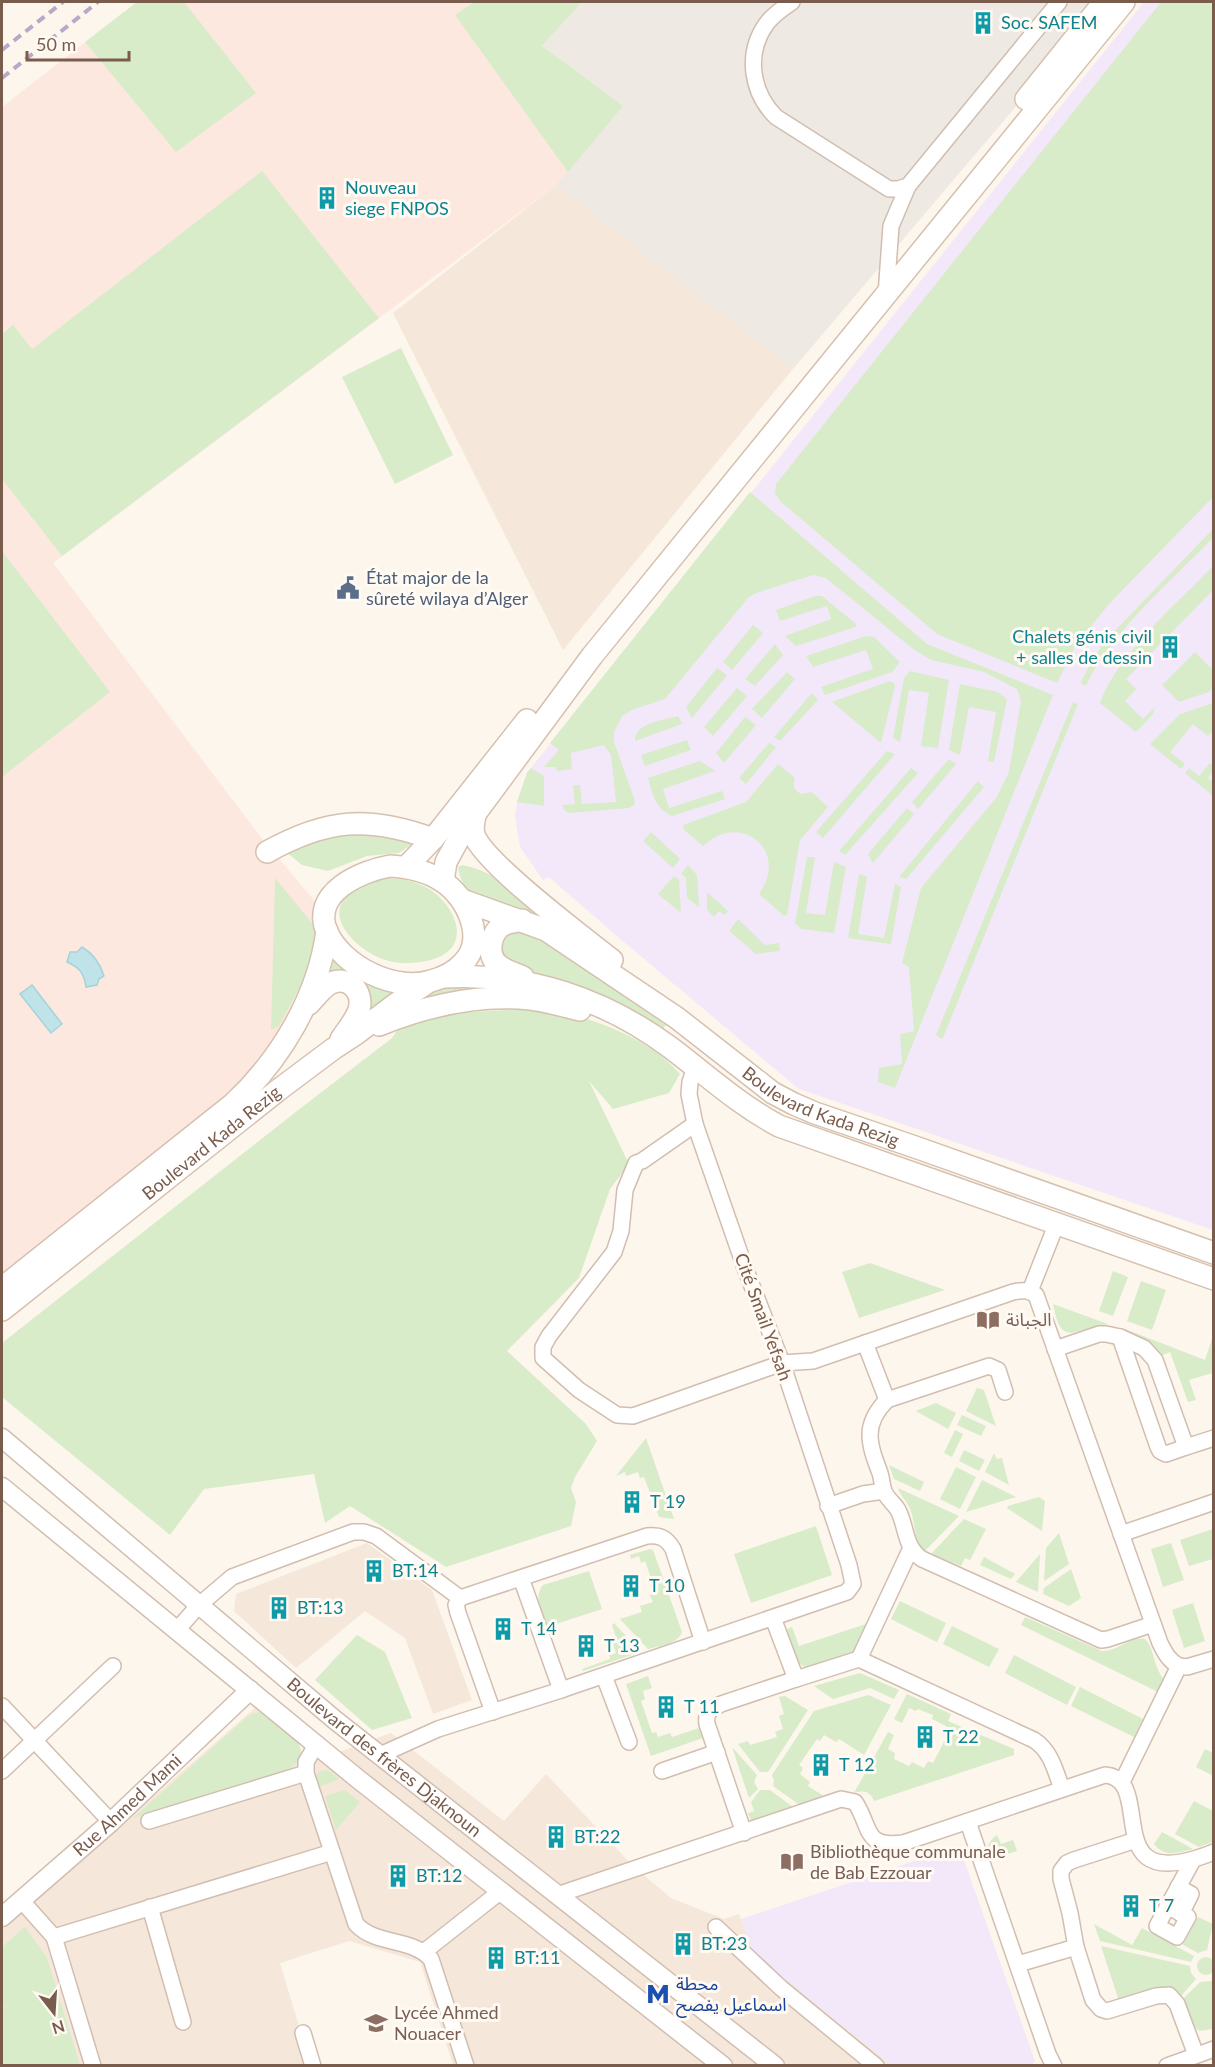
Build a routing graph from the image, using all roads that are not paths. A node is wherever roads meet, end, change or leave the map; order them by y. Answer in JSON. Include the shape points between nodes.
{"nodes":[{"id":1,"x":792,"y":2,"type":"edge"},
{"id":2,"x":1059,"y":2,"type":"edge"},
{"id":3,"x":1104,"y":2,"type":"edge"},
{"id":4,"x":1124,"y":2,"type":"edge"},
{"id":5,"x":908,"y":186,"type":"junction"},
{"id":6,"x":888,"y":273,"type":"junction"},
{"id":7,"x":886,"y":295,"type":"junction"},
{"id":8,"x":588,"y":652,"type":"junction"},
{"id":9,"x":476,"y":812,"type":"junction"},
{"id":10,"x":433,"y":839,"type":"junction"},
{"id":11,"x":267,"y":852,"type":"dead end"},
{"id":12,"x":406,"y":867,"type":"junction"},
{"id":13,"x":443,"y":881,"type":"junction"},
{"id":14,"x":462,"y":900,"type":"junction"},
{"id":15,"x":522,"y":920,"type":"junction"},
{"id":16,"x":327,"y":931,"type":"junction"},
{"id":17,"x":436,"y":979,"type":"junction"},
{"id":18,"x":543,"y":985,"type":"junction"},
{"id":19,"x":303,"y":1011,"type":"junction"},
{"id":20,"x":677,"y":1018,"type":"junction"},
{"id":21,"x":624,"y":1020,"type":"junction"},
{"id":22,"x":356,"y":1034,"type":"junction"},
{"id":23,"x":333,"y":1049,"type":"junction"},
{"id":24,"x":695,"y":1068,"type":"junction"},
{"id":25,"x":695,"y":1124,"type":"junction"},
{"id":26,"x":1055,"y":1221,"type":"junction"},
{"id":27,"x":1214,"y":1253,"type":"edge"},
{"id":28,"x":1214,"y":1279,"type":"edge"},
{"id":29,"x":2,"y":1288,"type":"edge"},
{"id":30,"x":1030,"y":1291,"type":"junction"},
{"id":31,"x":2,"y":1310,"type":"edge"},
{"id":32,"x":1120,"y":1336,"type":"junction"},
{"id":33,"x":865,"y":1343,"type":"junction"},
{"id":34,"x":1055,"y":1349,"type":"junction"},
{"id":35,"x":782,"y":1363,"type":"junction"},
{"id":36,"x":1005,"y":1392,"type":"dead end"},
{"id":37,"x":887,"y":1400,"type":"junction"},
{"id":38,"x":2,"y":1438,"type":"edge"},
{"id":39,"x":1214,"y":1438,"type":"edge"},
{"id":40,"x":1186,"y":1447,"type":"junction"},
{"id":41,"x":2,"y":1489,"type":"edge"},
{"id":42,"x":884,"y":1491,"type":"junction"},
{"id":43,"x":1214,"y":1502,"type":"edge"},
{"id":44,"x":828,"y":1506,"type":"junction"},
{"id":45,"x":1121,"y":1534,"type":"junction"},
{"id":46,"x":911,"y":1548,"type":"junction"},
{"id":47,"x":521,"y":1578,"type":"junction"},
{"id":48,"x":460,"y":1598,"type":"junction"},
{"id":49,"x":198,"y":1606,"type":"junction"},
{"id":50,"x":773,"y":1618,"type":"junction"},
{"id":51,"x":1153,"y":1624,"type":"junction"},
{"id":52,"x":177,"y":1630,"type":"junction"},
{"id":53,"x":703,"y":1642,"type":"junction"},
{"id":54,"x":860,"y":1659,"type":"junction"},
{"id":55,"x":1214,"y":1659,"type":"edge"},
{"id":56,"x":114,"y":1666,"type":"dead end"},
{"id":57,"x":1179,"y":1666,"type":"junction"},
{"id":58,"x":604,"y":1676,"type":"junction"},
{"id":59,"x":796,"y":1679,"type":"junction"},
{"id":60,"x":250,"y":1690,"type":"junction"},
{"id":61,"x":561,"y":1690,"type":"junction"},
{"id":62,"x":2,"y":1706,"type":"edge"},
{"id":63,"x":493,"y":1712,"type":"junction"},
{"id":64,"x":335,"y":1720,"type":"junction"},
{"id":65,"x":34,"y":1741,"type":"junction"},
{"id":66,"x":629,"y":1742,"type":"dead end"},
{"id":67,"x":316,"y":1745,"type":"junction"},
{"id":68,"x":717,"y":1752,"type":"junction"},
{"id":69,"x":380,"y":1755,"type":"junction"},
{"id":70,"x":2,"y":1771,"type":"edge"},
{"id":71,"x":662,"y":1771,"type":"dead end"},
{"id":72,"x":306,"y":1773,"type":"junction"},
{"id":73,"x":1122,"y":1782,"type":"junction"},
{"id":74,"x":1062,"y":1789,"type":"junction"},
{"id":75,"x":149,"y":1821,"type":"dead end"},
{"id":76,"x":111,"y":1822,"type":"junction"},
{"id":77,"x":968,"y":1822,"type":"junction"},
{"id":78,"x":744,"y":1833,"type":"junction"},
{"id":79,"x":1136,"y":1840,"type":"junction"},
{"id":80,"x":332,"y":1852,"type":"junction"},
{"id":81,"x":1214,"y":1852,"type":"edge"},
{"id":82,"x":1193,"y":1860,"type":"junction"},
{"id":83,"x":501,"y":1891,"type":"junction"},
{"id":84,"x":557,"y":1895,"type":"junction"},
{"id":85,"x":1173,"y":1897,"type":"junction"},
{"id":86,"x":21,"y":1900,"type":"junction"},
{"id":87,"x":150,"y":1908,"type":"junction"},
{"id":88,"x":1181,"y":1914,"type":"junction"},
{"id":89,"x":2,"y":1917,"type":"edge"},
{"id":90,"x":716,"y":1928,"type":"dead end"},
{"id":91,"x":54,"y":1937,"type":"junction"},
{"id":92,"x":1076,"y":1947,"type":"junction"},
{"id":93,"x":424,"y":1952,"type":"junction"},
{"id":94,"x":1018,"y":1965,"type":"junction"},
{"id":95,"x":183,"y":2022,"type":"dead end"},
{"id":96,"x":303,"y":2033,"type":"dead end"},
{"id":97,"x":1214,"y":2049,"type":"edge"},
{"id":98,"x":1196,"y":2055,"type":"junction"},
{"id":99,"x":93,"y":2066,"type":"edge"},
{"id":100,"x":313,"y":2066,"type":"edge"},
{"id":101,"x":466,"y":2066,"type":"edge"},
{"id":102,"x":723,"y":2066,"type":"edge"},
{"id":103,"x":775,"y":2066,"type":"edge"},
{"id":104,"x":876,"y":2066,"type":"edge"},
{"id":105,"x":1054,"y":2066,"type":"edge"},
{"id":106,"x":1167,"y":2066,"type":"edge"}],
"edges":[{"from":1,"to":5,"type":"street","via":[[768,21],[753,54],[758,93],[766,107],[889,189]]},
{"from":2,"to":5,"type":"street"},
{"from":3,"to":6,"type":"main road"},
{"from":4,"to":7,"type":"main road"},
{"from":5,"to":6,"type":"street","via":[[891,226]]},
{"from":6,"to":7,"type":"street"},
{"from":6,"to":8,"type":"main road"},
{"from":7,"to":8,"type":"main road"},
{"from":8,"to":9,"type":"main road"},
{"from":8,"to":10,"type":"main road"},
{"from":9,"to":13,"type":"main road","via":[[454,844]]},
{"from":9,"to":20,"type":"main road","via":[[474,835],[489,856]]},
{"from":10,"to":11,"type":"main road","via":[[385,825],[334,825],[295,837]]},
{"from":10,"to":12,"type":"main road"},
{"from":12,"to":13,"type":"main road","name":"Boulevard Kada Rezig"},
{"from":12,"to":16,"type":"main road","name":"Boulevard Kada Rezig","via":[[372,869],[338,889],[328,903]]},
{"from":13,"to":14,"type":"main road","name":"Boulevard Kada Rezig"},
{"from":14,"to":15,"type":"main road","name":"Boulevard Kada Rezig"},
{"from":14,"to":17,"type":"main road","name":"Boulevard Kada Rezig","via":[[472,922],[471,949],[464,963]]},
{"from":15,"to":18,"type":"main road","via":[[498,929],[492,942],[493,959],[507,970]]},
{"from":15,"to":20,"type":"main road","name":"Boulevard Kada Rezig","via":[[546,930]]},
{"from":16,"to":17,"type":"main road","via":[[363,970],[402,982]]},
{"from":16,"to":19,"type":"main road","name":"Boulevard Kada Rezig","via":[[321,963]]},
{"from":17,"to":18,"type":"main road","via":[[483,977]]},
{"from":17,"to":22,"type":"main road","name":"Boulevard Kada Rezig"},
{"from":18,"to":21,"type":"main road","via":[[594,1003]]},
{"from":19,"to":23,"type":"main road","via":[[327,985],[337,981],[350,982],[358,990],[358,1011]]},
{"from":19,"to":29,"type":"main road","name":"Boulevard Kada Rezig","via":[[267,1069],[240,1098]]},
{"from":20,"to":27,"type":"main road","name":"Boulevard Kada Rezig","via":[[773,1093],[794,1104]]},
{"from":21,"to":22,"type":"main road","via":[[530,999],[486,999],[412,1013]]},
{"from":21,"to":24,"type":"main road","name":"Boulevard Kada Rezig"},
{"from":22,"to":23,"type":"main road","name":"Boulevard Kada Rezig"},
{"from":23,"to":31,"type":"main road","name":"Boulevard Kada Rezig"},
{"from":24,"to":25,"type":"street","name":"Cité Smail Yefsah","via":[[689,1094]]},
{"from":24,"to":26,"type":"main road","name":"Boulevard Kada Rezig","via":[[752,1112],[779,1126]]},
{"from":25,"to":35,"type":"street","name":"Cité Smail Yefsah"},
{"from":25,"to":35,"type":"street","via":[[636,1163],[625,1190],[621,1232],[614,1252],[549,1336],[543,1358],[579,1390],[617,1415],[633,1416]]},
{"from":26,"to":28,"type":"main road","name":"Boulevard Kada Rezig"},
{"from":26,"to":30,"type":"street"},
{"from":30,"to":33,"type":"street","via":[[1013,1292]]},
{"from":30,"to":34,"type":"street","via":[[1036,1295]]},
{"from":32,"to":34,"type":"street","via":[[1099,1335]]},
{"from":32,"to":40,"type":"street","via":[[1144,1348],[1155,1360]]},
{"from":32,"to":40,"type":"street","via":[[1160,1451],[1166,1454]]},
{"from":33,"to":35,"type":"street","via":[[813,1361]]},
{"from":33,"to":37,"type":"street"},
{"from":34,"to":45,"type":"street"},
{"from":35,"to":44,"type":"street","name":"Cité Smail Yefsah"},
{"from":36,"to":37,"type":"street","via":[[998,1370],[989,1366]]},
{"from":37,"to":42,"type":"street","via":[[873,1420],[869,1438]]},
{"from":38,"to":49,"type":"street","name":"Boulevard des frères Djaknoun"},
{"from":39,"to":40,"type":"street"},
{"from":41,"to":52,"type":"street","name":"Boulevard des frères Djaknoun"},
{"from":42,"to":44,"type":"street"},
{"from":42,"to":46,"type":"street","via":[[898,1511]]},
{"from":43,"to":45,"type":"street"},
{"from":44,"to":50,"type":"street","name":"Cité Smail Yefsah","via":[[853,1584],[847,1592]]},
{"from":45,"to":51,"type":"street"},
{"from":46,"to":51,"type":"street","via":[[922,1559],[1101,1640]]},
{"from":46,"to":54,"type":"street"},
{"from":47,"to":48,"type":"street"},
{"from":47,"to":53,"type":"street","via":[[658,1535],[668,1540],[673,1549]]},
{"from":47,"to":61,"type":"street"},
{"from":48,"to":49,"type":"street","via":[[376,1536],[353,1532],[232,1577]]},
{"from":48,"to":63,"type":"street","via":[[456,1605],[458,1613]]},
{"from":49,"to":52,"type":"street"},
{"from":49,"to":64,"type":"street","name":"Boulevard des frères Djaknoun"},
{"from":50,"to":53,"type":"street"},
{"from":50,"to":59,"type":"street"},
{"from":51,"to":57,"type":"street","via":[[1167,1656]]},
{"from":52,"to":60,"type":"street","name":"Boulevard des frères Djaknoun"},
{"from":53,"to":58,"type":"street"},
{"from":54,"to":59,"type":"street"},
{"from":54,"to":74,"type":"street","via":[[1034,1740],[1051,1759]]},
{"from":55,"to":57,"type":"street"},
{"from":56,"to":65,"type":"street"},
{"from":57,"to":73,"type":"street"},
{"from":58,"to":61,"type":"street"},
{"from":58,"to":66,"type":"street"},
{"from":59,"to":68,"type":"street","via":[[710,1709],[706,1719]]},
{"from":60,"to":67,"type":"street","name":"Boulevard des frères Djaknoun"},
{"from":60,"to":76,"type":"street","name":"Rue Ahmed Mami"},
{"from":61,"to":63,"type":"street"},
{"from":62,"to":65,"type":"street"},
{"from":63,"to":69,"type":"street","via":[[429,1732]]},
{"from":64,"to":67,"type":"street"},
{"from":64,"to":69,"type":"street","name":"Boulevard des frères Djaknoun"},
{"from":65,"to":70,"type":"street"},
{"from":65,"to":76,"type":"street"},
{"from":67,"to":72,"type":"street","via":[[306,1762]]},
{"from":67,"to":83,"type":"street","name":"Boulevard des frères Djaknoun"},
{"from":68,"to":71,"type":"street"},
{"from":68,"to":78,"type":"street"},
{"from":69,"to":84,"type":"street","name":"Boulevard des frères Djaknoun"},
{"from":72,"to":75,"type":"street"},
{"from":72,"to":80,"type":"street"},
{"from":73,"to":74,"type":"street","via":[[1105,1775]]},
{"from":73,"to":79,"type":"street"},
{"from":74,"to":77,"type":"street"},
{"from":76,"to":86,"type":"street","name":"Rue Ahmed Mami"},
{"from":77,"to":78,"type":"street","via":[[888,1845],[872,1836],[855,1802],[841,1799]]},
{"from":77,"to":94,"type":"street"},
{"from":78,"to":84,"type":"street"},
{"from":79,"to":82,"type":"street","via":[[1142,1853],[1158,1863]]},
{"from":79,"to":92,"type":"street","via":[[1074,1860],[1061,1871]]},
{"from":80,"to":87,"type":"street"},
{"from":80,"to":93,"type":"street","via":[[356,1924],[370,1936]]},
{"from":81,"to":82,"type":"street"},
{"from":82,"to":85,"type":"street"},
{"from":83,"to":93,"type":"street"},
{"from":83,"to":102,"type":"street","name":"Boulevard des frères Djaknoun"},
{"from":84,"to":103,"type":"street","name":"Boulevard des frères Djaknoun"},
{"from":85,"to":88,"type":"street"},
{"from":85,"to":88,"type":"street","via":[[1191,1894]]},
{"from":85,"to":88,"type":"street","via":[[1156,1926],[1177,1937],[1188,1917]]},
{"from":86,"to":89,"type":"street","name":"Rue Ahmed Mami"},
{"from":86,"to":91,"type":"street"},
{"from":87,"to":91,"type":"street"},
{"from":87,"to":95,"type":"street"},
{"from":90,"to":104,"type":"street"},
{"from":91,"to":99,"type":"street"},
{"from":92,"to":94,"type":"street"},
{"from":92,"to":98,"type":"street","via":[[1093,2000],[1101,2009],[1107,2011],[1169,1995],[1177,2004]]},
{"from":93,"to":101,"type":"street","via":[[436,1969]]},
{"from":94,"to":105,"type":"street"},
{"from":96,"to":100,"type":"street"},
{"from":97,"to":98,"type":"street"},
{"from":98,"to":106,"type":"street"}]}
